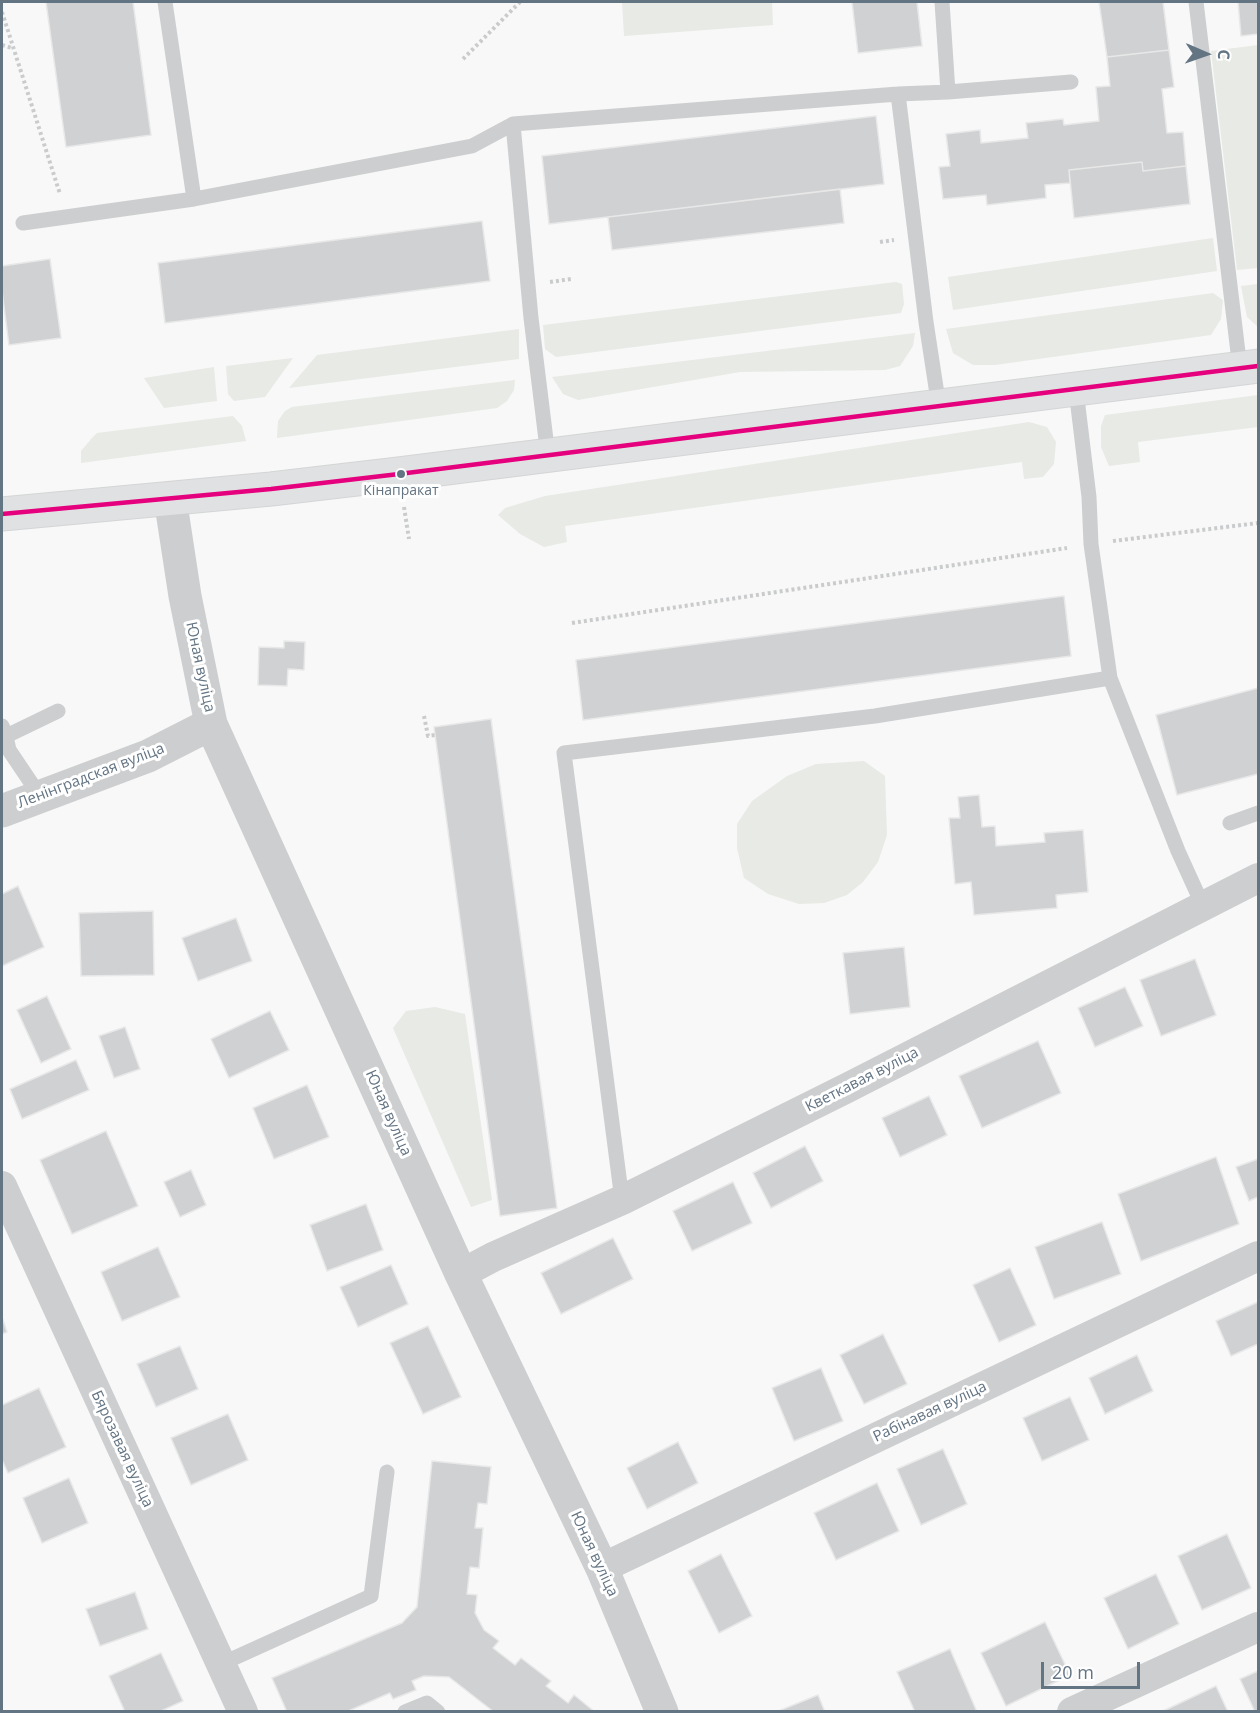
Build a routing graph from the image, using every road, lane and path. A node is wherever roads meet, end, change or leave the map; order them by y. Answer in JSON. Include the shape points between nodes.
{"nodes":[{"id":1,"x":165,"y":2,"type":"edge"},
{"id":2,"x":520,"y":2,"type":"edge"},
{"id":3,"x":942,"y":2,"type":"edge"},
{"id":4,"x":1196,"y":2,"type":"edge"},
{"id":5,"x":2,"y":12,"type":"edge"},
{"id":6,"x":2,"y":45,"type":"edge"},
{"id":7,"x":13,"y":48,"type":"junction"},
{"id":8,"x":463,"y":59,"type":"dead end"},
{"id":9,"x":1071,"y":82,"type":"dead end"},
{"id":10,"x":948,"y":92,"type":"junction"},
{"id":11,"x":898,"y":94,"type":"junction"},
{"id":12,"x":513,"y":124,"type":"junction"},
{"id":13,"x":194,"y":199,"type":"junction"},
{"id":14,"x":68,"y":217,"type":"junction"},
{"id":15,"x":23,"y":223,"type":"dead end"},
{"id":16,"x":572,"y":279,"type":"dead end"},
{"id":17,"x":546,"y":283,"type":"dead end"},
{"id":18,"x":1249,"y":367,"type":"edge"},
{"id":19,"x":1076,"y":390,"type":"junction"},
{"id":20,"x":939,"y":407,"type":"junction"},
{"id":21,"x":548,"y":456,"type":"junction"},
{"id":22,"x":170,"y":498,"type":"junction"},
{"id":23,"x":2,"y":514,"type":"edge"},
{"id":24,"x":1258,"y":523,"type":"edge"},
{"id":25,"x":1091,"y":544,"type":"junction"},
{"id":26,"x":572,"y":623,"type":"dead end"},
{"id":27,"x":1110,"y":678,"type":"junction"},
{"id":28,"x":58,"y":711,"type":"dead end"},
{"id":29,"x":424,"y":716,"type":"dead end"},
{"id":30,"x":211,"y":723,"type":"junction"},
{"id":31,"x":3,"y":733,"type":"edge"},
{"id":32,"x":435,"y":735,"type":"dead end"},
{"id":33,"x":40,"y":796,"type":"junction"},
{"id":34,"x":2,"y":811,"type":"edge"},
{"id":35,"x":1258,"y":813,"type":"edge"},
{"id":36,"x":1230,"y":823,"type":"dead end"},
{"id":37,"x":1258,"y":878,"type":"edge"},
{"id":38,"x":1203,"y":906,"type":"junction"},
{"id":39,"x":2,"y":1186,"type":"edge"},
{"id":40,"x":622,"y":1200,"type":"junction"},
{"id":41,"x":1258,"y":1256,"type":"edge"},
{"id":42,"x":462,"y":1274,"type":"junction"},
{"id":43,"x":387,"y":1472,"type":"dead end"},
{"id":44,"x":602,"y":1568,"type":"junction"},
{"id":45,"x":1258,"y":1627,"type":"edge"},
{"id":46,"x":221,"y":1664,"type":"junction"},
{"id":47,"x":243,"y":1712,"type":"edge"},
{"id":48,"x":405,"y":1712,"type":"edge"},
{"id":49,"x":438,"y":1712,"type":"edge"},
{"id":50,"x":662,"y":1712,"type":"edge"},
{"id":51,"x":1072,"y":1712,"type":"edge"}],
"edges":[{"from":1,"to":13,"type":"lane"},
{"from":2,"to":8,"type":"path"},
{"from":3,"to":10,"type":"lane"},
{"from":4,"to":18,"type":"lane"},
{"from":5,"to":7,"type":"path"},
{"from":6,"to":7,"type":"path"},
{"from":7,"to":14,"type":"path"},
{"from":9,"to":10,"type":"lane"},
{"from":10,"to":11,"type":"lane"},
{"from":11,"to":12,"type":"lane"},
{"from":11,"to":20,"type":"lane"},
{"from":12,"to":13,"type":"lane","via":[[472,146]]},
{"from":12,"to":21,"type":"lane"},
{"from":13,"to":14,"type":"lane"},
{"from":14,"to":15,"type":"lane"},
{"from":16,"to":17,"type":"path"},
{"from":18,"to":19,"type":"main road"},
{"from":19,"to":20,"type":"main road"},
{"from":19,"to":25,"type":"lane"},
{"from":20,"to":21,"type":"main road"},
{"from":21,"to":22,"type":"main road"},
{"from":22,"to":23,"type":"main road"},
{"from":22,"to":30,"type":"street","name":"Юная вуліца"},
{"from":24,"to":25,"type":"path"},
{"from":25,"to":26,"type":"path"},
{"from":25,"to":27,"type":"lane"},
{"from":27,"to":38,"type":"lane"},
{"from":27,"to":40,"type":"lane","via":[[875,716],[564,753]]},
{"from":28,"to":31,"type":"lane"},
{"from":29,"to":32,"type":"path","via":[[428,736]]},
{"from":30,"to":33,"type":"street","name":"Ленінградская вуліца","via":[[148,756]]},
{"from":30,"to":42,"type":"street","name":"Юная вуліца"},
{"from":31,"to":33,"type":"lane","via":[[9,750]]},
{"from":33,"to":34,"type":"street","name":"Ленінградская вуліца"},
{"from":35,"to":36,"type":"lane"},
{"from":37,"to":38,"type":"street","name":"Кветкавая вуліца"},
{"from":38,"to":40,"type":"street","name":"Кветкавая вуліца"},
{"from":39,"to":46,"type":"street","name":"Бярозавая вуліца"},
{"from":40,"to":42,"type":"street","name":"Кветкавая вуліца"},
{"from":41,"to":44,"type":"street","name":"Рабінавая вуліца"},
{"from":42,"to":44,"type":"street","name":"Юная вуліца"},
{"from":43,"to":46,"type":"lane","via":[[371,1596]]},
{"from":44,"to":50,"type":"street","name":"Юная вуліца"},
{"from":45,"to":51,"type":"street"},
{"from":46,"to":47,"type":"street","name":"Бярозавая вуліца"},
{"from":48,"to":49,"type":"lane","via":[[427,1703]]}]}
